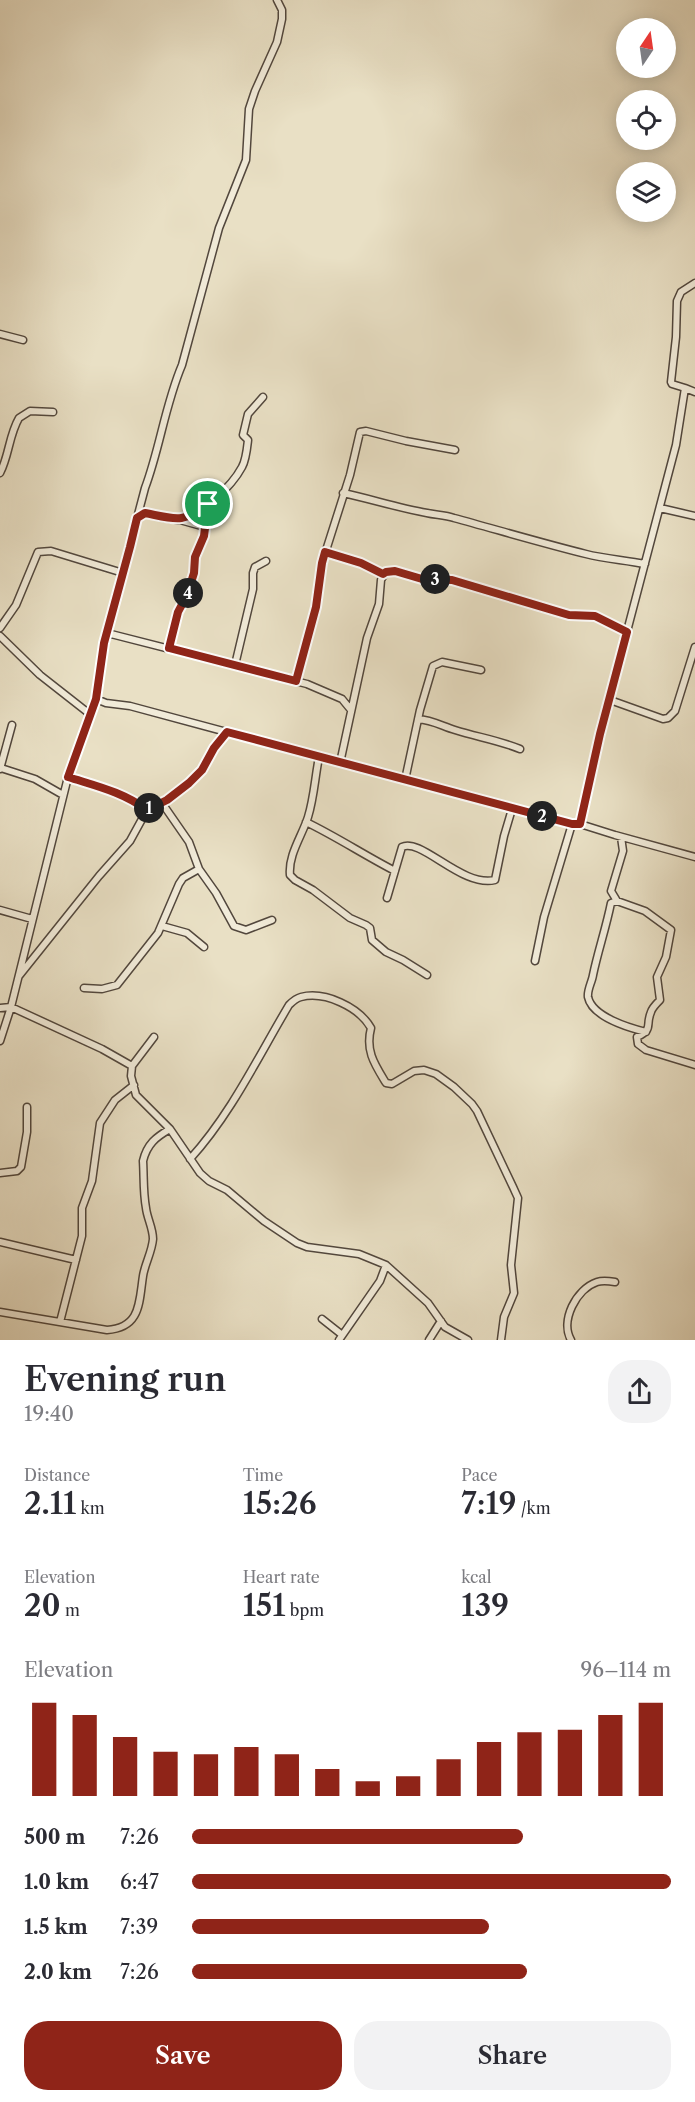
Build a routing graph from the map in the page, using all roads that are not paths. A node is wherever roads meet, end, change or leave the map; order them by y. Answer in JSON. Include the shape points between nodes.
{"nodes":[{"id":1,"x":277,"y":0,"type":"edge"},
{"id":2,"x":695,"y":283,"type":"edge"},
{"id":3,"x":0,"y":334,"type":"edge"},
{"id":4,"x":23,"y":340,"type":"dead end"},
{"id":5,"x":685,"y":388,"type":"junction"},
{"id":6,"x":695,"y":391,"type":"edge"},
{"id":7,"x":263,"y":397,"type":"dead end"},
{"id":8,"x":53,"y":412,"type":"dead end"},
{"id":9,"x":455,"y":450,"type":"dead end"},
{"id":10,"x":0,"y":473,"type":"edge"},
{"id":11,"x":343,"y":493,"type":"junction"},
{"id":12,"x":208,"y":504,"type":"junction"},
{"id":13,"x":660,"y":508,"type":"junction"},
{"id":14,"x":695,"y":516,"type":"edge"},
{"id":15,"x":137,"y":518,"type":"junction"},
{"id":16,"x":180,"y":520,"type":"junction"},
{"id":17,"x":205,"y":527,"type":"junction"},
{"id":18,"x":325,"y":552,"type":"junction"},
{"id":19,"x":266,"y":561,"type":"dead end"},
{"id":20,"x":645,"y":564,"type":"junction"},
{"id":21,"x":123,"y":573,"type":"junction"},
{"id":22,"x":383,"y":574,"type":"junction"},
{"id":23,"x":0,"y":628,"type":"edge"},
{"id":24,"x":627,"y":632,"type":"junction"},
{"id":25,"x":107,"y":633,"type":"junction"},
{"id":26,"x":0,"y":636,"type":"edge"},
{"id":27,"x":695,"y":647,"type":"edge"},
{"id":28,"x":169,"y":648,"type":"junction"},
{"id":29,"x":235,"y":665,"type":"junction"},
{"id":30,"x":481,"y":670,"type":"dead end"},
{"id":31,"x":296,"y":681,"type":"junction"},
{"id":32,"x":355,"y":695,"type":"junction"},
{"id":33,"x":96,"y":699,"type":"junction"},
{"id":34,"x":342,"y":699,"type":"junction"},
{"id":35,"x":610,"y":700,"type":"junction"},
{"id":36,"x":106,"y":703,"type":"junction"},
{"id":37,"x":351,"y":710,"type":"junction"},
{"id":38,"x":92,"y":712,"type":"junction"},
{"id":39,"x":418,"y":719,"type":"junction"},
{"id":40,"x":12,"y":725,"type":"dead end"},
{"id":41,"x":227,"y":732,"type":"junction"},
{"id":42,"x":520,"y":749,"type":"dead end"},
{"id":43,"x":319,"y":757,"type":"junction"},
{"id":44,"x":340,"y":763,"type":"junction"},
{"id":45,"x":0,"y":769,"type":"edge"},
{"id":46,"x":68,"y":777,"type":"junction"},
{"id":47,"x":405,"y":780,"type":"junction"},
{"id":48,"x":63,"y":795,"type":"junction"},
{"id":49,"x":162,"y":802,"type":"junction"},
{"id":50,"x":512,"y":809,"type":"junction"},
{"id":51,"x":147,"y":810,"type":"junction"},
{"id":52,"x":306,"y":822,"type":"junction"},
{"id":53,"x":572,"y":824,"type":"junction"},
{"id":54,"x":580,"y":824,"type":"junction"},
{"id":55,"x":621,"y":837,"type":"junction"},
{"id":56,"x":695,"y":856,"type":"edge"},
{"id":57,"x":199,"y":869,"type":"junction"},
{"id":58,"x":394,"y":871,"type":"junction"},
{"id":59,"x":387,"y":898,"type":"dead end"},
{"id":60,"x":616,"y":901,"type":"junction"},
{"id":61,"x":0,"y":910,"type":"edge"},
{"id":62,"x":32,"y":919,"type":"junction"},
{"id":63,"x":272,"y":920,"type":"dead end"},
{"id":64,"x":162,"y":926,"type":"junction"},
{"id":65,"x":204,"y":947,"type":"dead end"},
{"id":66,"x":535,"y":961,"type":"dead end"},
{"id":67,"x":427,"y":975,"type":"dead end"},
{"id":68,"x":18,"y":976,"type":"junction"},
{"id":69,"x":84,"y":988,"type":"dead end"},
{"id":70,"x":11,"y":1007,"type":"junction"},
{"id":71,"x":0,"y":1008,"type":"edge"},
{"id":72,"x":646,"y":1032,"type":"junction"},
{"id":73,"x":154,"y":1037,"type":"dead end"},
{"id":74,"x":0,"y":1041,"type":"edge"},
{"id":75,"x":695,"y":1065,"type":"edge"},
{"id":76,"x":132,"y":1066,"type":"junction"},
{"id":77,"x":134,"y":1085,"type":"junction"},
{"id":78,"x":27,"y":1107,"type":"dead end"},
{"id":79,"x":170,"y":1130,"type":"junction"},
{"id":80,"x":190,"y":1159,"type":"junction"},
{"id":81,"x":0,"y":1173,"type":"edge"},
{"id":82,"x":0,"y":1242,"type":"edge"},
{"id":83,"x":76,"y":1260,"type":"junction"},
{"id":84,"x":386,"y":1265,"type":"junction"},
{"id":85,"x":615,"y":1282,"type":"dead end"},
{"id":86,"x":0,"y":1312,"type":"edge"},
{"id":87,"x":322,"y":1318,"type":"dead end"},
{"id":88,"x":441,"y":1321,"type":"junction"},
{"id":89,"x":60,"y":1322,"type":"junction"},
{"id":90,"x":340,"y":1337,"type":"edge"},
{"id":91,"x":429,"y":1340,"type":"edge"},
{"id":92,"x":468,"y":1340,"type":"edge"},
{"id":93,"x":501,"y":1340,"type":"edge"},
{"id":94,"x":572,"y":1340,"type":"edge"}],
"edges":[{"from":1,"to":15,"type":"street","via":[[282,19],[277,42],[249,110],[246,160],[219,228]]},
{"from":2,"to":5,"type":"street","via":[[681,292],[677,301],[671,382]]},
{"from":3,"to":4,"type":"street"},
{"from":5,"to":6,"type":"street"},
{"from":5,"to":13,"type":"street"},
{"from":7,"to":12,"type":"street","via":[[248,414],[242,467]]},
{"from":8,"to":10,"type":"street","via":[[30,411],[19,418]]},
{"from":9,"to":11,"type":"street","via":[[362,431]]},
{"from":11,"to":18,"type":"street"},
{"from":11,"to":20,"type":"street","via":[[456,518],[588,555]]},
{"from":12,"to":16,"type":"street"},
{"from":12,"to":17,"type":"street"},
{"from":13,"to":14,"type":"street"},
{"from":13,"to":20,"type":"street"},
{"from":15,"to":16,"type":"street","via":[[145,513]]},
{"from":15,"to":21,"type":"street"},
{"from":16,"to":17,"type":"street"},
{"from":17,"to":28,"type":"street"},
{"from":18,"to":22,"type":"street"},
{"from":18,"to":31,"type":"street","via":[[316,607]]},
{"from":19,"to":29,"type":"street","via":[[255,567],[253,573],[253,589]]},
{"from":20,"to":24,"type":"street"},
{"from":21,"to":23,"type":"street","via":[[51,551],[39,552],[16,605]]},
{"from":21,"to":25,"type":"street"},
{"from":22,"to":24,"type":"street","via":[[395,571],[422,579],[452,580],[569,615],[595,616]]},
{"from":22,"to":32,"type":"street"},
{"from":24,"to":35,"type":"street"},
{"from":25,"to":28,"type":"street"},
{"from":25,"to":33,"type":"street"},
{"from":26,"to":38,"type":"street","via":[[40,675]]},
{"from":27,"to":35,"type":"street","via":[[675,711],[668,718]]},
{"from":28,"to":29,"type":"street"},
{"from":29,"to":31,"type":"street"},
{"from":30,"to":39,"type":"street","via":[[435,664]]},
{"from":31,"to":34,"type":"street"},
{"from":32,"to":34,"type":"street"},
{"from":32,"to":37,"type":"street"},
{"from":33,"to":36,"type":"street"},
{"from":33,"to":38,"type":"street"},
{"from":34,"to":37,"type":"street"},
{"from":35,"to":54,"type":"street"},
{"from":36,"to":38,"type":"street"},
{"from":36,"to":41,"type":"street"},
{"from":37,"to":44,"type":"street"},
{"from":38,"to":46,"type":"street"},
{"from":39,"to":42,"type":"street"},
{"from":39,"to":47,"type":"street"},
{"from":40,"to":45,"type":"street"},
{"from":41,"to":43,"type":"street"},
{"from":41,"to":49,"type":"street","via":[[202,770]]},
{"from":43,"to":44,"type":"street"},
{"from":43,"to":52,"type":"street"},
{"from":44,"to":47,"type":"street"},
{"from":45,"to":48,"type":"street","via":[[35,779]]},
{"from":46,"to":48,"type":"street"},
{"from":46,"to":51,"type":"street","via":[[121,793]]},
{"from":47,"to":50,"type":"street"},
{"from":48,"to":62,"type":"street"},
{"from":49,"to":51,"type":"street"},
{"from":49,"to":57,"type":"street","via":[[189,842]]},
{"from":50,"to":53,"type":"street"},
{"from":50,"to":58,"type":"street","via":[[495,880],[462,875],[412,845],[402,847]]},
{"from":51,"to":68,"type":"street","via":[[130,841]]},
{"from":52,"to":58,"type":"street"},
{"from":52,"to":67,"type":"street","via":[[291,859],[290,874],[370,928],[375,943],[386,952]]},
{"from":53,"to":54,"type":"street"},
{"from":53,"to":66,"type":"street"},
{"from":54,"to":55,"type":"street"},
{"from":55,"to":56,"type":"street"},
{"from":55,"to":60,"type":"street","via":[[623,851],[612,891]]},
{"from":57,"to":63,"type":"street","via":[[234,926],[246,930]]},
{"from":57,"to":64,"type":"street","via":[[179,884]]},
{"from":58,"to":59,"type":"street"},
{"from":60,"to":72,"type":"street","via":[[645,911],[671,930],[667,954],[657,977],[660,1000],[651,1010]]},
{"from":60,"to":72,"type":"street","via":[[611,903],[588,997],[604,1016]]},
{"from":61,"to":62,"type":"street"},
{"from":62,"to":68,"type":"street"},
{"from":64,"to":65,"type":"street","via":[[187,933]]},
{"from":64,"to":69,"type":"street","via":[[117,985]]},
{"from":68,"to":70,"type":"street"},
{"from":70,"to":71,"type":"street"},
{"from":70,"to":74,"type":"street"},
{"from":70,"to":76,"type":"street"},
{"from":72,"to":75,"type":"street","via":[[637,1041],[646,1050]]},
{"from":73,"to":76,"type":"street"},
{"from":76,"to":77,"type":"street"},
{"from":77,"to":79,"type":"street","via":[[136,1095]]},
{"from":77,"to":83,"type":"street","via":[[114,1100],[100,1123],[92,1181],[82,1208],[83,1230]]},
{"from":78,"to":81,"type":"street","via":[[21,1167]]},
{"from":79,"to":80,"type":"street"},
{"from":79,"to":89,"type":"street","via":[[154,1139],[143,1161],[145,1204],[153,1238],[135,1317],[118,1329],[106,1330]]},
{"from":80,"to":84,"type":"street","via":[[209,1181],[227,1190],[297,1243],[359,1254]]},
{"from":80,"to":93,"type":"street","via":[[226,1114],[289,1005],[299,997],[338,1000],[347,1005],[371,1028],[368,1039],[372,1060],[386,1083],[424,1070],[436,1074],[472,1104],[513,1187],[518,1198],[511,1265],[514,1293],[504,1317]]},
{"from":82,"to":83,"type":"street"},
{"from":83,"to":89,"type":"street"},
{"from":84,"to":88,"type":"street","via":[[428,1303]]},
{"from":84,"to":90,"type":"street","via":[[380,1281]]},
{"from":85,"to":94,"type":"street","via":[[594,1283],[577,1299],[567,1328]]},
{"from":86,"to":89,"type":"street"},
{"from":87,"to":90,"type":"street"},
{"from":88,"to":91,"type":"street"},
{"from":88,"to":92,"type":"street"}]}
